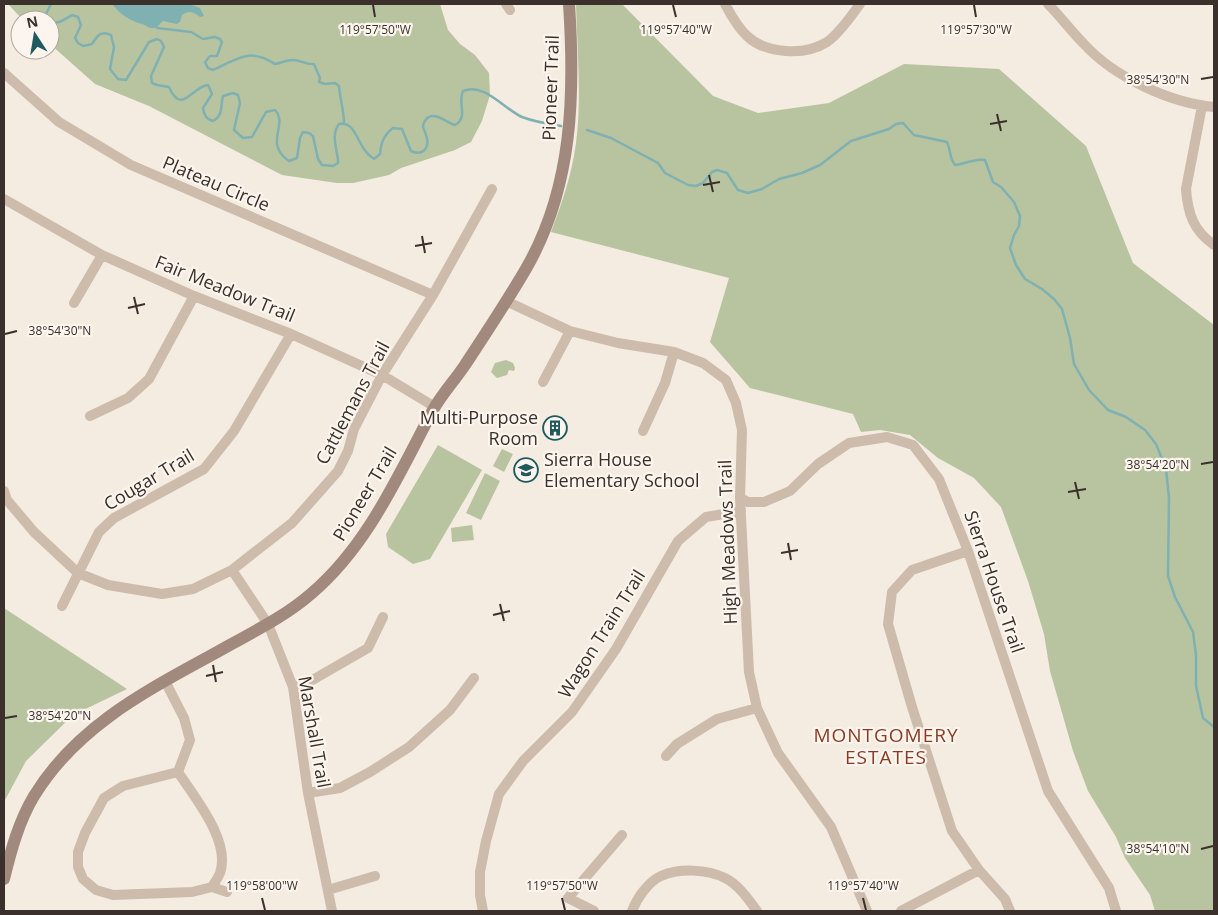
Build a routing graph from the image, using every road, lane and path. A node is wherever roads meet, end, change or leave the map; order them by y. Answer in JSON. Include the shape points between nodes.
{"nodes":[{"id":1,"x":569,"y":4,"type":"edge"},
{"id":2,"x":725,"y":4,"type":"edge"},
{"id":3,"x":860,"y":4,"type":"edge"},
{"id":4,"x":1048,"y":4,"type":"edge"},
{"id":5,"x":4,"y":73,"type":"edge"},
{"id":6,"x":1202,"y":106,"type":"junction"},
{"id":7,"x":1214,"y":107,"type":"edge"},
{"id":8,"x":492,"y":189,"type":"dead end"},
{"id":9,"x":4,"y":198,"type":"edge"},
{"id":10,"x":1214,"y":245,"type":"edge"},
{"id":11,"x":102,"y":255,"type":"junction"},
{"id":12,"x":433,"y":294,"type":"junction"},
{"id":13,"x":194,"y":296,"type":"junction"},
{"id":14,"x":506,"y":301,"type":"junction"},
{"id":15,"x":74,"y":303,"type":"dead end"},
{"id":16,"x":570,"y":331,"type":"junction"},
{"id":17,"x":291,"y":334,"type":"junction"},
{"id":18,"x":674,"y":352,"type":"junction"},
{"id":19,"x":382,"y":374,"type":"junction"},
{"id":20,"x":543,"y":382,"type":"dead end"},
{"id":21,"x":435,"y":407,"type":"junction"},
{"id":22,"x":90,"y":416,"type":"dead end"},
{"id":23,"x":643,"y":431,"type":"dead end"},
{"id":24,"x":4,"y":490,"type":"edge"},
{"id":25,"x":740,"y":498,"type":"junction"},
{"id":26,"x":741,"y":511,"type":"junction"},
{"id":27,"x":968,"y":552,"type":"junction"},
{"id":28,"x":232,"y":570,"type":"junction"},
{"id":29,"x":78,"y":573,"type":"junction"},
{"id":30,"x":62,"y":606,"type":"dead end"},
{"id":31,"x":383,"y":617,"type":"dead end"},
{"id":32,"x":268,"y":624,"type":"junction"},
{"id":33,"x":474,"y":678,"type":"dead end"},
{"id":34,"x":165,"y":681,"type":"junction"},
{"id":35,"x":292,"y":687,"type":"junction"},
{"id":36,"x":757,"y":708,"type":"junction"},
{"id":37,"x":666,"y":756,"type":"dead end"},
{"id":38,"x":178,"y":772,"type":"junction"},
{"id":39,"x":308,"y":793,"type":"junction"},
{"id":40,"x":622,"y":835,"type":"dead end"},
{"id":41,"x":979,"y":870,"type":"junction"},
{"id":42,"x":375,"y":876,"type":"dead end"},
{"id":43,"x":4,"y":879,"type":"edge"},
{"id":44,"x":212,"y":887,"type":"junction"},
{"id":45,"x":328,"y":890,"type":"junction"},
{"id":46,"x":227,"y":892,"type":"dead end"},
{"id":47,"x":332,"y":911,"type":"edge"},
{"id":48,"x":482,"y":911,"type":"edge"},
{"id":49,"x":594,"y":911,"type":"edge"},
{"id":50,"x":632,"y":911,"type":"edge"},
{"id":51,"x":758,"y":911,"type":"edge"},
{"id":52,"x":867,"y":911,"type":"edge"},
{"id":53,"x":901,"y":911,"type":"edge"},
{"id":54,"x":1010,"y":911,"type":"edge"},
{"id":55,"x":1116,"y":911,"type":"edge"}],
"edges":[{"from":1,"to":14,"type":"main road","name":"Pioneer Trail","via":[[572,89],[565,162],[552,211],[538,246]]},
{"from":2,"to":3,"type":"street","via":[[736,24],[759,44],[772,49],[800,50],[828,42]]},
{"from":4,"to":6,"type":"street","via":[[1083,44],[1117,72],[1168,96]]},
{"from":5,"to":12,"type":"street","name":"Plateau Circle","via":[[59,122],[130,165]]},
{"from":6,"to":7,"type":"street"},
{"from":6,"to":10,"type":"street","via":[[1186,189],[1187,202],[1192,222]]},
{"from":8,"to":12,"type":"street","name":"Cattlemans Trail"},
{"from":9,"to":11,"type":"street","name":"Fair Meadow Trail"},
{"from":11,"to":13,"type":"street","name":"Fair Meadow Trail"},
{"from":11,"to":15,"type":"street"},
{"from":12,"to":19,"type":"street","name":"Cattlemans Trail"},
{"from":13,"to":17,"type":"street","name":"Fair Meadow Trail"},
{"from":13,"to":22,"type":"street","via":[[149,379],[128,398]]},
{"from":14,"to":16,"type":"street","name":"High Meadows Trail"},
{"from":14,"to":21,"type":"main road","name":"Pioneer Trail"},
{"from":16,"to":18,"type":"street","name":"High Meadows Trail"},
{"from":16,"to":20,"type":"street"},
{"from":17,"to":19,"type":"street","name":"Fair Meadow Trail"},
{"from":17,"to":29,"type":"street","name":"Cougar Trail","via":[[234,431],[204,469],[114,518],[99,532]]},
{"from":18,"to":23,"type":"street","via":[[665,383]]},
{"from":18,"to":25,"type":"street","name":"High Meadows Trail","via":[[703,363],[726,380],[736,403],[742,430]]},
{"from":19,"to":21,"type":"street","name":"Fair Meadow Trail"},
{"from":19,"to":28,"type":"street","name":"Cattlemans Trail","via":[[354,429],[338,470],[292,523]]},
{"from":21,"to":32,"type":"main road","name":"Pioneer Trail","via":[[394,485],[354,549],[312,594]]},
{"from":24,"to":29,"type":"street","via":[[7,500],[34,532]]},
{"from":25,"to":26,"type":"street","name":"High Meadows Trail"},
{"from":25,"to":27,"type":"street","name":"Sierra House Trail","via":[[748,502],[764,502],[790,491],[818,464],[849,442],[887,437],[913,445],[939,478]]},
{"from":26,"to":36,"type":"street","name":"High Meadows Trail","via":[[749,672]]},
{"from":26,"to":48,"type":"street","name":"Wagon Train Trail","via":[[706,517],[678,541],[616,649],[572,712],[523,762],[499,794],[480,872]]},
{"from":27,"to":41,"type":"street","via":[[912,570],[892,592],[888,624],[952,831]]},
{"from":27,"to":55,"type":"street","name":"Sierra House Trail","via":[[1048,791],[1109,888]]},
{"from":28,"to":29,"type":"street","name":"Cattlemans Trail","via":[[193,589],[162,594],[108,585]]},
{"from":28,"to":32,"type":"street","name":"Marshall Trail"},
{"from":29,"to":30,"type":"street","name":"Cougar Trail"},
{"from":31,"to":35,"type":"street","via":[[368,648],[308,682]]},
{"from":32,"to":34,"type":"main road","name":"Pioneer Trail"},
{"from":32,"to":35,"type":"street","name":"Marshall Trail"},
{"from":33,"to":39,"type":"street","via":[[450,710],[410,747],[340,788]]},
{"from":34,"to":38,"type":"street","via":[[184,718],[190,740]]},
{"from":34,"to":43,"type":"main road","name":"Pioneer Trail","via":[[97,724],[65,755],[25,813]]},
{"from":35,"to":39,"type":"street","name":"Marshall Trail"},
{"from":36,"to":37,"type":"street","via":[[717,719],[677,744]]},
{"from":36,"to":52,"type":"street","name":"High Meadows Trail","via":[[778,753],[831,827]]},
{"from":38,"to":44,"type":"street","via":[[218,836],[222,855],[220,873]]},
{"from":38,"to":44,"type":"street","via":[[123,786],[104,798],[85,833],[78,852],[78,867],[83,878],[96,890],[113,895],[192,892]]},
{"from":39,"to":45,"type":"street","name":"Marshall Trail"},
{"from":40,"to":49,"type":"street","via":[[568,898]]},
{"from":41,"to":53,"type":"street"},
{"from":41,"to":54,"type":"street","via":[[1005,899]]},
{"from":42,"to":45,"type":"street"},
{"from":44,"to":46,"type":"street"},
{"from":45,"to":47,"type":"street","name":"Marshall Trail"},
{"from":50,"to":51,"type":"street","via":[[645,889],[660,877],[691,871],[726,878]]}]}
